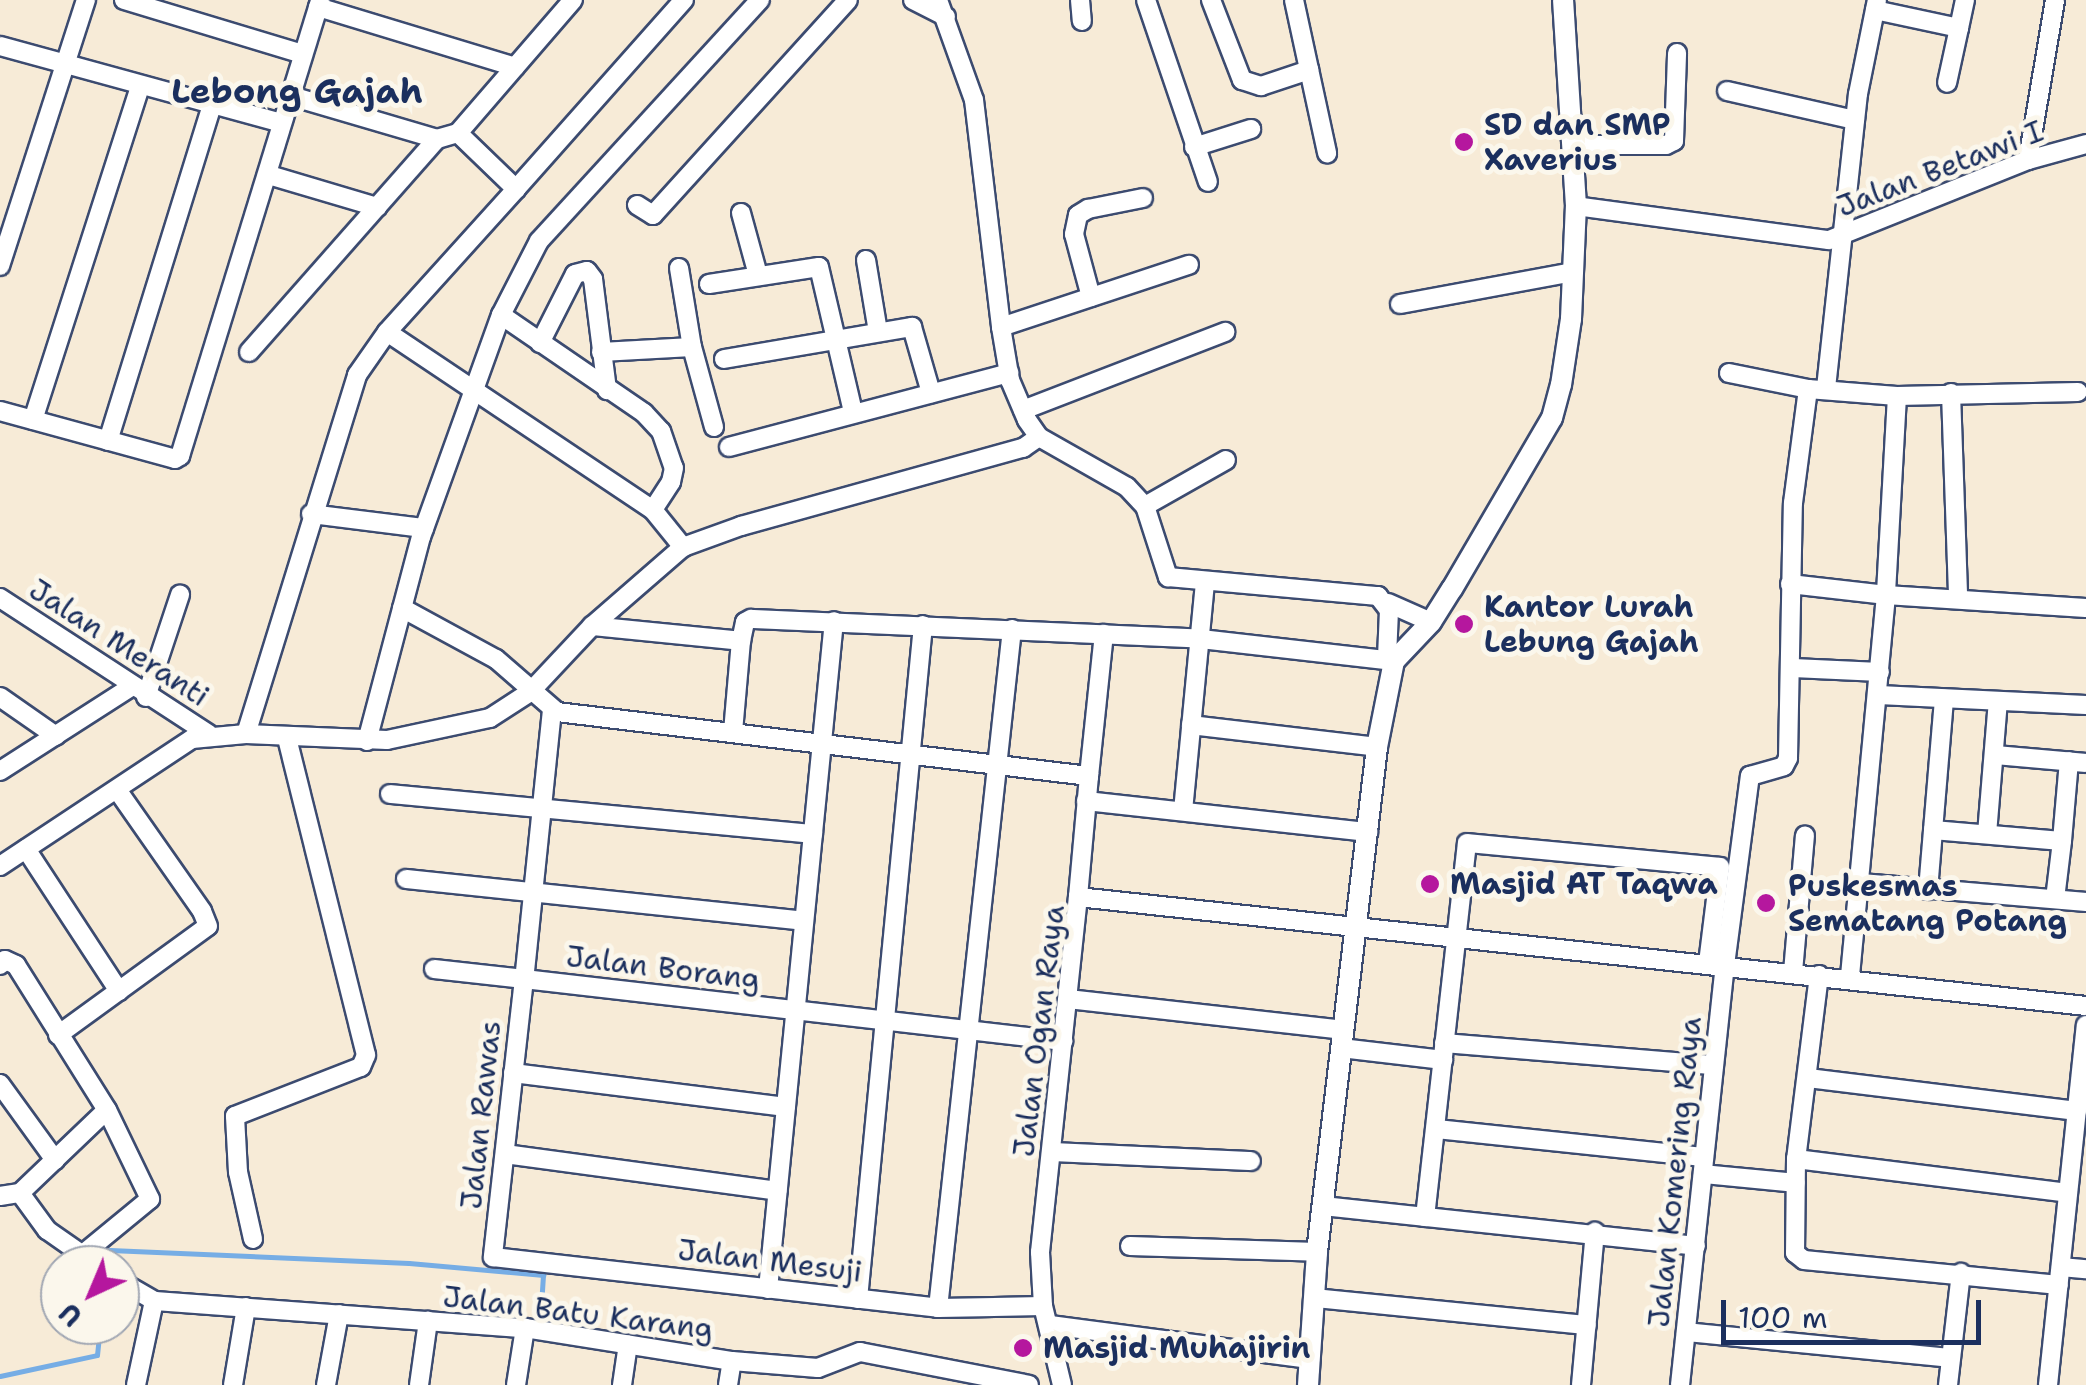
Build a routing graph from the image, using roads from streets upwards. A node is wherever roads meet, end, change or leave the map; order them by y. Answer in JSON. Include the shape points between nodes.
{"nodes":[{"id":1,"x":86,"y":0,"type":"edge"},
{"id":2,"x":124,"y":0,"type":"edge"},
{"id":3,"x":573,"y":0,"type":"edge"},
{"id":4,"x":684,"y":0,"type":"edge"},
{"id":5,"x":760,"y":0,"type":"edge"},
{"id":6,"x":848,"y":0,"type":"edge"},
{"id":7,"x":912,"y":0,"type":"edge"},
{"id":8,"x":1080,"y":0,"type":"edge"},
{"id":9,"x":1146,"y":0,"type":"edge"},
{"id":10,"x":1211,"y":0,"type":"edge"},
{"id":11,"x":1294,"y":0,"type":"edge"},
{"id":12,"x":1562,"y":0,"type":"edge"},
{"id":13,"x":1965,"y":0,"type":"edge"},
{"id":14,"x":2056,"y":0,"type":"edge"},
{"id":15,"x":319,"y":3,"type":"edge"},
{"id":16,"x":1876,"y":5,"type":"edge"},
{"id":17,"x":942,"y":9,"type":"edge"},
{"id":18,"x":1082,"y":21,"type":"dead end"},
{"id":19,"x":1959,"y":28,"type":"junction"},
{"id":20,"x":0,"y":46,"type":"edge"},
{"id":21,"x":1677,"y":53,"type":"dead end"},
{"id":22,"x":303,"y":54,"type":"junction"},
{"id":23,"x":64,"y":64,"type":"junction"},
{"id":24,"x":515,"y":67,"type":"junction"},
{"id":25,"x":1309,"y":70,"type":"junction"},
{"id":26,"x":1947,"y":83,"type":"dead end"},
{"id":27,"x":140,"y":86,"type":"junction"},
{"id":28,"x":1727,"y":91,"type":"dead end"},
{"id":29,"x":292,"y":96,"type":"junction"},
{"id":30,"x":212,"y":105,"type":"junction"},
{"id":31,"x":1856,"y":120,"type":"junction"},
{"id":32,"x":282,"y":122,"type":"junction"},
{"id":33,"x":1251,"y":129,"type":"dead end"},
{"id":34,"x":458,"y":133,"type":"junction"},
{"id":35,"x":437,"y":139,"type":"junction"},
{"id":36,"x":2086,"y":144,"type":"edge"},
{"id":37,"x":1572,"y":145,"type":"junction"},
{"id":38,"x":1194,"y":147,"type":"junction"},
{"id":39,"x":1327,"y":153,"type":"dead end"},
{"id":40,"x":2028,"y":160,"type":"junction"},
{"id":41,"x":269,"y":175,"type":"junction"},
{"id":42,"x":1208,"y":182,"type":"dead end"},
{"id":43,"x":516,"y":189,"type":"junction"},
{"id":44,"x":1143,"y":198,"type":"dead end"},
{"id":45,"x":637,"y":204,"type":"dead end"},
{"id":46,"x":1576,"y":206,"type":"junction"},
{"id":47,"x":377,"y":207,"type":"junction"},
{"id":48,"x":741,"y":213,"type":"dead end"},
{"id":49,"x":1844,"y":238,"type":"junction"},
{"id":50,"x":866,"y":260,"type":"dead end"},
{"id":51,"x":1189,"y":265,"type":"dead end"},
{"id":52,"x":0,"y":266,"type":"edge"},
{"id":53,"x":678,"y":268,"type":"dead end"},
{"id":54,"x":1574,"y":272,"type":"junction"},
{"id":55,"x":758,"y":275,"type":"junction"},
{"id":56,"x":709,"y":284,"type":"dead end"},
{"id":57,"x":1091,"y":297,"type":"junction"},
{"id":58,"x":1400,"y":304,"type":"dead end"},
{"id":59,"x":501,"y":315,"type":"junction"},
{"id":60,"x":1001,"y":327,"type":"junction"},
{"id":61,"x":387,"y":332,"type":"junction"},
{"id":62,"x":878,"y":332,"type":"junction"},
{"id":63,"x":1225,"y":332,"type":"dead end"},
{"id":64,"x":837,"y":341,"type":"junction"},
{"id":65,"x":540,"y":344,"type":"junction"},
{"id":66,"x":692,"y":347,"type":"junction"},
{"id":67,"x":249,"y":352,"type":"dead end"},
{"id":68,"x":601,"y":352,"type":"junction"},
{"id":69,"x":724,"y":359,"type":"dead end"},
{"id":70,"x":1009,"y":373,"type":"junction"},
{"id":71,"x":1729,"y":374,"type":"dead end"},
{"id":72,"x":1817,"y":388,"type":"junction"},
{"id":73,"x":475,"y":390,"type":"junction"},
{"id":74,"x":607,"y":390,"type":"junction"},
{"id":75,"x":931,"y":392,"type":"junction"},
{"id":76,"x":2078,"y":392,"type":"dead end"},
{"id":77,"x":1951,"y":393,"type":"junction"},
{"id":78,"x":1897,"y":396,"type":"junction"},
{"id":79,"x":1024,"y":410,"type":"junction"},
{"id":80,"x":0,"y":411,"type":"edge"},
{"id":81,"x":853,"y":412,"type":"junction"},
{"id":82,"x":34,"y":420,"type":"junction"},
{"id":83,"x":714,"y":428,"type":"dead end"},
{"id":84,"x":1039,"y":437,"type":"junction"},
{"id":85,"x":108,"y":441,"type":"junction"},
{"id":86,"x":728,"y":447,"type":"dead end"},
{"id":87,"x":1226,"y":460,"type":"dead end"},
{"id":88,"x":1144,"y":506,"type":"junction"},
{"id":89,"x":652,"y":510,"type":"junction"},
{"id":90,"x":312,"y":514,"type":"junction"},
{"id":91,"x":424,"y":528,"type":"junction"},
{"id":92,"x":684,"y":548,"type":"junction"},
{"id":93,"x":1206,"y":581,"type":"junction"},
{"id":94,"x":1790,"y":584,"type":"junction"},
{"id":95,"x":180,"y":594,"type":"dead end"},
{"id":96,"x":1886,"y":595,"type":"junction"},
{"id":97,"x":0,"y":598,"type":"edge"},
{"id":98,"x":1958,"y":598,"type":"junction"},
{"id":99,"x":1388,"y":603,"type":"junction"},
{"id":100,"x":402,"y":608,"type":"junction"},
{"id":101,"x":2086,"y":608,"type":"edge"},
{"id":102,"x":834,"y":621,"type":"junction"},
{"id":103,"x":1432,"y":622,"type":"junction"},
{"id":104,"x":592,"y":626,"type":"junction"},
{"id":105,"x":923,"y":626,"type":"junction"},
{"id":106,"x":1012,"y":630,"type":"junction"},
{"id":107,"x":1104,"y":634,"type":"junction"},
{"id":108,"x":1200,"y":639,"type":"junction"},
{"id":109,"x":742,"y":640,"type":"junction"},
{"id":110,"x":1390,"y":660,"type":"junction"},
{"id":111,"x":1792,"y":668,"type":"junction"},
{"id":112,"x":1880,"y":672,"type":"junction"},
{"id":113,"x":138,"y":692,"type":"junction"},
{"id":114,"x":530,"y":692,"type":"junction"},
{"id":115,"x":1879,"y":695,"type":"junction"},
{"id":116,"x":0,"y":697,"type":"edge"},
{"id":117,"x":1944,"y":698,"type":"junction"},
{"id":118,"x":1998,"y":701,"type":"junction"},
{"id":119,"x":2086,"y":705,"type":"edge"},
{"id":120,"x":552,"y":710,"type":"junction"},
{"id":121,"x":1192,"y":725,"type":"junction"},
{"id":122,"x":733,"y":732,"type":"junction"},
{"id":123,"x":208,"y":734,"type":"junction"},
{"id":124,"x":246,"y":734,"type":"junction"},
{"id":125,"x":56,"y":736,"type":"junction"},
{"id":126,"x":287,"y":736,"type":"junction"},
{"id":127,"x":367,"y":741,"type":"junction"},
{"id":128,"x":821,"y":742,"type":"junction"},
{"id":129,"x":1377,"y":747,"type":"junction"},
{"id":130,"x":912,"y":753,"type":"junction"},
{"id":131,"x":1996,"y":755,"type":"junction"},
{"id":132,"x":2078,"y":762,"type":"edge"},
{"id":133,"x":996,"y":763,"type":"junction"},
{"id":134,"x":0,"y":771,"type":"edge"},
{"id":135,"x":1089,"y":776,"type":"junction"},
{"id":136,"x":118,"y":791,"type":"junction"},
{"id":137,"x":390,"y":794,"type":"dead end"},
{"id":138,"x":1086,"y":801,"type":"junction"},
{"id":139,"x":542,"y":806,"type":"junction"},
{"id":140,"x":1183,"y":811,"type":"junction"},
{"id":141,"x":1933,"y":830,"type":"junction"},
{"id":142,"x":1368,"y":832,"type":"junction"},
{"id":143,"x":813,"y":834,"type":"junction"},
{"id":144,"x":1987,"y":834,"type":"junction"},
{"id":145,"x":1805,"y":836,"type":"dead end"},
{"id":146,"x":2062,"y":842,"type":"junction"},
{"id":147,"x":26,"y":848,"type":"junction"},
{"id":148,"x":0,"y":866,"type":"edge"},
{"id":149,"x":406,"y":879,"type":"dead end"},
{"id":150,"x":1862,"y":883,"type":"junction"},
{"id":151,"x":1928,"y":890,"type":"junction"},
{"id":152,"x":534,"y":896,"type":"junction"},
{"id":153,"x":1726,"y":896,"type":"junction"},
{"id":154,"x":1078,"y":897,"type":"junction"},
{"id":155,"x":2055,"y":899,"type":"junction"},
{"id":156,"x":2086,"y":902,"type":"edge"},
{"id":157,"x":804,"y":921,"type":"junction"},
{"id":158,"x":1359,"y":927,"type":"junction"},
{"id":159,"x":1454,"y":938,"type":"junction"},
{"id":160,"x":1716,"y":964,"type":"junction"},
{"id":161,"x":0,"y":965,"type":"edge"},
{"id":162,"x":434,"y":969,"type":"dead end"},
{"id":163,"x":1793,"y":972,"type":"junction"},
{"id":164,"x":1819,"y":975,"type":"junction"},
{"id":165,"x":524,"y":979,"type":"junction"},
{"id":166,"x":1850,"y":979,"type":"junction"},
{"id":167,"x":119,"y":992,"type":"junction"},
{"id":168,"x":1068,"y":999,"type":"junction"},
{"id":169,"x":2086,"y":1006,"type":"edge"},
{"id":170,"x":794,"y":1012,"type":"junction"},
{"id":171,"x":885,"y":1022,"type":"junction"},
{"id":172,"x":2086,"y":1024,"type":"edge"},
{"id":173,"x":969,"y":1032,"type":"junction"},
{"id":174,"x":58,"y":1035,"type":"junction"},
{"id":175,"x":1343,"y":1039,"type":"junction"},
{"id":176,"x":1063,"y":1042,"type":"junction"},
{"id":177,"x":1444,"y":1051,"type":"junction"},
{"id":178,"x":1714,"y":1065,"type":"junction"},
{"id":179,"x":513,"y":1073,"type":"junction"},
{"id":180,"x":1808,"y":1078,"type":"junction"},
{"id":181,"x":0,"y":1084,"type":"edge"},
{"id":182,"x":786,"y":1107,"type":"junction"},
{"id":183,"x":107,"y":1110,"type":"junction"},
{"id":184,"x":2077,"y":1111,"type":"junction"},
{"id":185,"x":1436,"y":1129,"type":"junction"},
{"id":186,"x":1051,"y":1152,"type":"junction"},
{"id":187,"x":505,"y":1154,"type":"junction"},
{"id":188,"x":55,"y":1160,"type":"junction"},
{"id":189,"x":1796,"y":1160,"type":"junction"},
{"id":190,"x":1250,"y":1161,"type":"dead end"},
{"id":191,"x":1703,"y":1166,"type":"junction"},
{"id":192,"x":1796,"y":1183,"type":"junction"},
{"id":193,"x":777,"y":1190,"type":"junction"},
{"id":194,"x":2068,"y":1193,"type":"junction"},
{"id":195,"x":20,"y":1194,"type":"junction"},
{"id":196,"x":0,"y":1196,"type":"edge"},
{"id":197,"x":1323,"y":1206,"type":"junction"},
{"id":198,"x":1425,"y":1218,"type":"junction"},
{"id":199,"x":1594,"y":1232,"type":"junction"},
{"id":200,"x":253,"y":1239,"type":"dead end"},
{"id":201,"x":68,"y":1245,"type":"edge"},
{"id":202,"x":104,"y":1245,"type":"edge"},
{"id":203,"x":1130,"y":1246,"type":"dead end"},
{"id":204,"x":1696,"y":1246,"type":"junction"},
{"id":205,"x":1317,"y":1252,"type":"junction"},
{"id":206,"x":492,"y":1257,"type":"joint"},
{"id":207,"x":2086,"y":1269,"type":"edge"},
{"id":208,"x":1961,"y":1273,"type":"junction"},
{"id":209,"x":2060,"y":1276,"type":"junction"},
{"id":210,"x":768,"y":1289,"type":"junction"},
{"id":211,"x":140,"y":1293,"type":"edge"},
{"id":212,"x":1315,"y":1298,"type":"junction"},
{"id":213,"x":858,"y":1299,"type":"junction"},
{"id":214,"x":154,"y":1301,"type":"junction"},
{"id":215,"x":1043,"y":1306,"type":"junction"},
{"id":216,"x":246,"y":1307,"type":"junction"},
{"id":217,"x":938,"y":1308,"type":"junction"},
{"id":218,"x":338,"y":1314,"type":"junction"},
{"id":219,"x":428,"y":1320,"type":"junction"},
{"id":220,"x":1050,"y":1324,"type":"junction"},
{"id":221,"x":1587,"y":1326,"type":"junction"},
{"id":222,"x":525,"y":1328,"type":"junction"},
{"id":223,"x":1686,"y":1332,"type":"junction"},
{"id":224,"x":628,"y":1344,"type":"junction"},
{"id":225,"x":1310,"y":1358,"type":"junction"},
{"id":226,"x":1951,"y":1358,"type":"junction"},
{"id":227,"x":732,"y":1360,"type":"junction"},
{"id":228,"x":136,"y":1385,"type":"edge"},
{"id":229,"x":233,"y":1385,"type":"edge"},
{"id":230,"x":326,"y":1385,"type":"edge"},
{"id":231,"x":420,"y":1385,"type":"edge"},
{"id":232,"x":516,"y":1385,"type":"edge"},
{"id":233,"x":622,"y":1385,"type":"edge"},
{"id":234,"x":728,"y":1385,"type":"edge"},
{"id":235,"x":1029,"y":1385,"type":"edge"},
{"id":236,"x":1062,"y":1385,"type":"edge"},
{"id":237,"x":1308,"y":1385,"type":"edge"},
{"id":238,"x":1581,"y":1385,"type":"edge"},
{"id":239,"x":1680,"y":1385,"type":"edge"},
{"id":240,"x":1948,"y":1385,"type":"edge"},
{"id":241,"x":2048,"y":1385,"type":"edge"}],
"edges":[{"from":1,"to":23,"type":"street"},
{"from":2,"to":22,"type":"street"},
{"from":3,"to":24,"type":"street"},
{"from":4,"to":43,"type":"street"},
{"from":5,"to":59,"type":"street","via":[[542,234]]},
{"from":6,"to":45,"type":"street","via":[[652,215]]},
{"from":7,"to":17,"type":"street"},
{"from":8,"to":18,"type":"street"},
{"from":9,"to":38,"type":"street"},
{"from":10,"to":25,"type":"street","via":[[1242,80],[1261,86]]},
{"from":11,"to":25,"type":"street"},
{"from":12,"to":37,"type":"street"},
{"from":13,"to":19,"type":"street"},
{"from":14,"to":40,"type":"street"},
{"from":15,"to":22,"type":"street"},
{"from":15,"to":24,"type":"street"},
{"from":16,"to":19,"type":"street"},
{"from":16,"to":31,"type":"street"},
{"from":17,"to":60,"type":"street","via":[[974,100]]},
{"from":19,"to":26,"type":"street"},
{"from":20,"to":23,"type":"street"},
{"from":21,"to":37,"type":"street","via":[[1674,141]]},
{"from":22,"to":29,"type":"street"},
{"from":23,"to":27,"type":"street"},
{"from":23,"to":52,"type":"street"},
{"from":24,"to":34,"type":"street"},
{"from":25,"to":39,"type":"street"},
{"from":27,"to":30,"type":"street"},
{"from":27,"to":82,"type":"street"},
{"from":28,"to":31,"type":"street"},
{"from":29,"to":32,"type":"street"},
{"from":29,"to":35,"type":"street"},
{"from":30,"to":32,"type":"street"},
{"from":30,"to":85,"type":"street"},
{"from":31,"to":49,"type":"street"},
{"from":32,"to":41,"type":"street"},
{"from":33,"to":38,"type":"street"},
{"from":34,"to":35,"type":"street"},
{"from":34,"to":43,"type":"street"},
{"from":35,"to":47,"type":"street"},
{"from":36,"to":40,"type":"street","name":"Jalan Betawi I"},
{"from":37,"to":46,"type":"street"},
{"from":38,"to":42,"type":"street"},
{"from":40,"to":49,"type":"street","name":"Jalan Betawi I"},
{"from":41,"to":47,"type":"street"},
{"from":41,"to":85,"type":"street","via":[[180,456]]},
{"from":43,"to":61,"type":"street"},
{"from":44,"to":57,"type":"street","via":[[1078,215],[1074,234]]},
{"from":46,"to":49,"type":"street","name":"Jalan Betawi I","via":[[1817,240]]},
{"from":46,"to":54,"type":"street"},
{"from":47,"to":67,"type":"street"},
{"from":48,"to":55,"type":"street"},
{"from":49,"to":72,"type":"street"},
{"from":50,"to":62,"type":"street"},
{"from":51,"to":57,"type":"street"},
{"from":53,"to":66,"type":"street"},
{"from":54,"to":58,"type":"street"},
{"from":54,"to":103,"type":"street","via":[[1552,418]]},
{"from":55,"to":56,"type":"street"},
{"from":55,"to":64,"type":"street","via":[[819,266]]},
{"from":57,"to":60,"type":"street"},
{"from":59,"to":65,"type":"street"},
{"from":59,"to":73,"type":"street"},
{"from":60,"to":70,"type":"street"},
{"from":61,"to":73,"type":"street"},
{"from":61,"to":90,"type":"street","via":[[349,395]]},
{"from":62,"to":64,"type":"street"},
{"from":62,"to":75,"type":"street","via":[[916,329]]},
{"from":63,"to":79,"type":"street"},
{"from":64,"to":69,"type":"street"},
{"from":64,"to":81,"type":"street"},
{"from":65,"to":68,"type":"street","via":[[575,274],[584,270],[593,279]]},
{"from":65,"to":74,"type":"street"},
{"from":66,"to":68,"type":"street"},
{"from":66,"to":83,"type":"street"},
{"from":68,"to":74,"type":"street"},
{"from":70,"to":75,"type":"street"},
{"from":70,"to":79,"type":"street"},
{"from":71,"to":72,"type":"street"},
{"from":72,"to":78,"type":"street"},
{"from":72,"to":94,"type":"street","via":[[1793,503]]},
{"from":73,"to":89,"type":"street"},
{"from":73,"to":91,"type":"street"},
{"from":74,"to":89,"type":"street","via":[[656,424],[670,449],[671,482]]},
{"from":75,"to":81,"type":"street"},
{"from":76,"to":77,"type":"street"},
{"from":77,"to":78,"type":"street"},
{"from":77,"to":98,"type":"street"},
{"from":78,"to":96,"type":"street"},
{"from":79,"to":84,"type":"street"},
{"from":80,"to":82,"type":"street"},
{"from":81,"to":86,"type":"street"},
{"from":82,"to":85,"type":"street"},
{"from":84,"to":88,"type":"street","via":[[1127,487]]},
{"from":84,"to":92,"type":"street","via":[[1024,448],[741,526]]},
{"from":87,"to":88,"type":"street"},
{"from":88,"to":93,"type":"street","via":[[1168,576]]},
{"from":89,"to":92,"type":"street"},
{"from":90,"to":91,"type":"street"},
{"from":90,"to":124,"type":"street"},
{"from":91,"to":100,"type":"street"},
{"from":92,"to":104,"type":"street"},
{"from":93,"to":99,"type":"street","via":[[1367,594]]},
{"from":93,"to":108,"type":"street"},
{"from":94,"to":96,"type":"street"},
{"from":94,"to":111,"type":"street"},
{"from":95,"to":113,"type":"street"},
{"from":96,"to":98,"type":"street"},
{"from":96,"to":112,"type":"street"},
{"from":97,"to":113,"type":"street","name":"Jalan Meranti"},
{"from":98,"to":101,"type":"street"},
{"from":99,"to":103,"type":"street"},
{"from":99,"to":110,"type":"street"},
{"from":100,"to":114,"type":"street","via":[[484,652]]},
{"from":100,"to":127,"type":"street"},
{"from":102,"to":105,"type":"street"},
{"from":102,"to":109,"type":"street","via":[[748,620]]},
{"from":102,"to":128,"type":"street"},
{"from":103,"to":110,"type":"street"},
{"from":104,"to":109,"type":"street"},
{"from":104,"to":114,"type":"street"},
{"from":105,"to":106,"type":"street"},
{"from":105,"to":130,"type":"street"},
{"from":106,"to":107,"type":"street"},
{"from":106,"to":133,"type":"street"},
{"from":107,"to":108,"type":"street"},
{"from":107,"to":135,"type":"street"},
{"from":108,"to":110,"type":"street"},
{"from":108,"to":121,"type":"street"},
{"from":109,"to":122,"type":"street"},
{"from":110,"to":129,"type":"street"},
{"from":111,"to":112,"type":"street"},
{"from":111,"to":153,"type":"street","name":"Jalan Komering Raya","via":[[1788,758],[1784,766],[1750,776]]},
{"from":112,"to":115,"type":"street"},
{"from":113,"to":123,"type":"street","name":"Jalan Meranti"},
{"from":113,"to":125,"type":"street"},
{"from":114,"to":120,"type":"street"},
{"from":114,"to":127,"type":"street","via":[[476,723]]},
{"from":115,"to":117,"type":"street"},
{"from":115,"to":150,"type":"street"},
{"from":116,"to":125,"type":"street"},
{"from":117,"to":118,"type":"street"},
{"from":117,"to":141,"type":"street"},
{"from":118,"to":119,"type":"street"},
{"from":118,"to":131,"type":"street"},
{"from":120,"to":122,"type":"street"},
{"from":120,"to":139,"type":"street","name":"Jalan Borang"},
{"from":121,"to":129,"type":"street"},
{"from":121,"to":140,"type":"street"},
{"from":122,"to":128,"type":"street"},
{"from":123,"to":124,"type":"street"},
{"from":123,"to":136,"type":"street","via":[[178,746]]},
{"from":124,"to":126,"type":"street"},
{"from":125,"to":134,"type":"street"},
{"from":126,"to":127,"type":"street"},
{"from":126,"to":200,"type":"street","via":[[366,1055],[361,1066],[235,1116],[238,1172]]},
{"from":128,"to":130,"type":"street"},
{"from":128,"to":143,"type":"street"},
{"from":129,"to":142,"type":"street"},
{"from":130,"to":133,"type":"street"},
{"from":130,"to":171,"type":"street"},
{"from":131,"to":132,"type":"street"},
{"from":131,"to":144,"type":"street"},
{"from":132,"to":146,"type":"street"},
{"from":133,"to":135,"type":"street"},
{"from":133,"to":173,"type":"street"},
{"from":135,"to":138,"type":"street"},
{"from":136,"to":147,"type":"street"},
{"from":136,"to":167,"type":"street","via":[[208,922],[196,938]]},
{"from":137,"to":139,"type":"street"},
{"from":138,"to":140,"type":"street"},
{"from":138,"to":154,"type":"street"},
{"from":139,"to":143,"type":"street"},
{"from":139,"to":152,"type":"street","name":"Jalan Borang"},
{"from":140,"to":142,"type":"street"},
{"from":141,"to":144,"type":"street"},
{"from":141,"to":151,"type":"street"},
{"from":142,"to":158,"type":"street"},
{"from":143,"to":157,"type":"street"},
{"from":144,"to":146,"type":"street"},
{"from":145,"to":163,"type":"street"},
{"from":146,"to":155,"type":"street"},
{"from":147,"to":148,"type":"street"},
{"from":147,"to":167,"type":"street"},
{"from":149,"to":152,"type":"street"},
{"from":150,"to":151,"type":"street"},
{"from":150,"to":166,"type":"street"},
{"from":151,"to":155,"type":"street"},
{"from":152,"to":157,"type":"street"},
{"from":152,"to":165,"type":"street","name":"Jalan Borang"},
{"from":153,"to":159,"type":"street","via":[[1720,867],[1469,842]]},
{"from":153,"to":160,"type":"street","name":"Jalan Komering Raya"},
{"from":154,"to":158,"type":"street","name":"Jalan Ogan Raya"},
{"from":154,"to":168,"type":"street","name":"Jalan Ogan Raya"},
{"from":155,"to":156,"type":"street"},
{"from":157,"to":170,"type":"street"},
{"from":158,"to":159,"type":"street","name":"Jalan Ogan Raya"},
{"from":158,"to":175,"type":"street"},
{"from":159,"to":160,"type":"street","name":"Jalan Ogan Raya"},
{"from":159,"to":177,"type":"street"},
{"from":160,"to":163,"type":"street","name":"Jalan Ogan Raya"},
{"from":160,"to":178,"type":"street","name":"Jalan Komering Raya"},
{"from":161,"to":174,"type":"street","via":[[16,965]]},
{"from":162,"to":165,"type":"street"},
{"from":163,"to":164,"type":"street","name":"Jalan Ogan Raya"},
{"from":164,"to":166,"type":"street","name":"Jalan Ogan Raya"},
{"from":164,"to":180,"type":"street"},
{"from":165,"to":170,"type":"street","name":"Jalan Borang"},
{"from":165,"to":179,"type":"street","name":"Jalan Rawas"},
{"from":166,"to":169,"type":"street","name":"Jalan Ogan Raya"},
{"from":167,"to":174,"type":"street"},
{"from":168,"to":175,"type":"street"},
{"from":168,"to":176,"type":"street","name":"Jalan Ogan Raya"},
{"from":170,"to":171,"type":"street","name":"Jalan Borang"},
{"from":170,"to":182,"type":"street"},
{"from":171,"to":173,"type":"street","name":"Jalan Borang"},
{"from":171,"to":213,"type":"street"},
{"from":172,"to":184,"type":"street"},
{"from":173,"to":176,"type":"street","name":"Jalan Borang"},
{"from":173,"to":217,"type":"street"},
{"from":174,"to":183,"type":"street"},
{"from":175,"to":177,"type":"street"},
{"from":175,"to":197,"type":"street"},
{"from":176,"to":186,"type":"street","name":"Jalan Ogan Raya"},
{"from":177,"to":178,"type":"street"},
{"from":177,"to":185,"type":"street"},
{"from":178,"to":191,"type":"street","name":"Jalan Komering Raya"},
{"from":179,"to":182,"type":"street"},
{"from":179,"to":187,"type":"street","name":"Jalan Rawas"},
{"from":180,"to":184,"type":"street"},
{"from":180,"to":189,"type":"street"},
{"from":181,"to":188,"type":"street"},
{"from":182,"to":193,"type":"street"},
{"from":183,"to":188,"type":"street"},
{"from":183,"to":202,"type":"street","via":[[150,1199]]},
{"from":184,"to":194,"type":"street"},
{"from":185,"to":191,"type":"street"},
{"from":185,"to":198,"type":"street"},
{"from":186,"to":190,"type":"street"},
{"from":186,"to":215,"type":"street","name":"Jalan Ogan Raya","via":[[1040,1252]]},
{"from":187,"to":193,"type":"street"},
{"from":187,"to":206,"type":"street","name":"Jalan Rawas"},
{"from":188,"to":195,"type":"street"},
{"from":189,"to":192,"type":"street"},
{"from":189,"to":194,"type":"street"},
{"from":191,"to":192,"type":"street"},
{"from":191,"to":204,"type":"street","name":"Jalan Komering Raya"},
{"from":192,"to":208,"type":"street","via":[[1794,1242],[1804,1260]]},
{"from":193,"to":210,"type":"street"},
{"from":194,"to":209,"type":"street"},
{"from":195,"to":196,"type":"street"},
{"from":195,"to":201,"type":"street","via":[[47,1230]]},
{"from":197,"to":198,"type":"street"},
{"from":197,"to":205,"type":"street"},
{"from":198,"to":199,"type":"street"},
{"from":199,"to":204,"type":"street"},
{"from":199,"to":221,"type":"street"},
{"from":203,"to":205,"type":"street"},
{"from":204,"to":223,"type":"street","name":"Jalan Komering Raya"},
{"from":205,"to":212,"type":"street"},
{"from":206,"to":210,"type":"street","name":"Jalan Mesuji"},
{"from":207,"to":209,"type":"street"},
{"from":208,"to":209,"type":"street"},
{"from":208,"to":226,"type":"street"},
{"from":209,"to":241,"type":"street"},
{"from":210,"to":213,"type":"street","name":"Jalan Mesuji"},
{"from":211,"to":214,"type":"street","name":"Jalan Batu Karang"},
{"from":212,"to":221,"type":"street"},
{"from":212,"to":225,"type":"street"},
{"from":213,"to":217,"type":"street","name":"Jalan Mesuji"},
{"from":214,"to":216,"type":"street","name":"Jalan Batu Karang"},
{"from":214,"to":228,"type":"street"},
{"from":215,"to":217,"type":"street","name":"Jalan Mesuji"},
{"from":215,"to":220,"type":"street","name":"Jalan Ogan Raya"},
{"from":216,"to":218,"type":"street","name":"Jalan Batu Karang"},
{"from":216,"to":229,"type":"street"},
{"from":218,"to":219,"type":"street","name":"Jalan Batu Karang"},
{"from":218,"to":230,"type":"street"},
{"from":219,"to":222,"type":"street","name":"Jalan Batu Karang"},
{"from":219,"to":231,"type":"street"},
{"from":220,"to":225,"type":"street"},
{"from":220,"to":236,"type":"street","name":"Jalan Ogan Raya"},
{"from":221,"to":238,"type":"street"},
{"from":222,"to":224,"type":"street","name":"Jalan Batu Karang"},
{"from":222,"to":232,"type":"street"},
{"from":223,"to":226,"type":"street"},
{"from":223,"to":239,"type":"street","name":"Jalan Komering Raya"},
{"from":224,"to":227,"type":"street","name":"Jalan Batu Karang"},
{"from":224,"to":233,"type":"street"},
{"from":225,"to":237,"type":"street"},
{"from":226,"to":240,"type":"street"},
{"from":227,"to":234,"type":"street"},
{"from":227,"to":235,"type":"street","name":"Jalan Batu Karang","via":[[818,1368],[860,1352]]}]}
